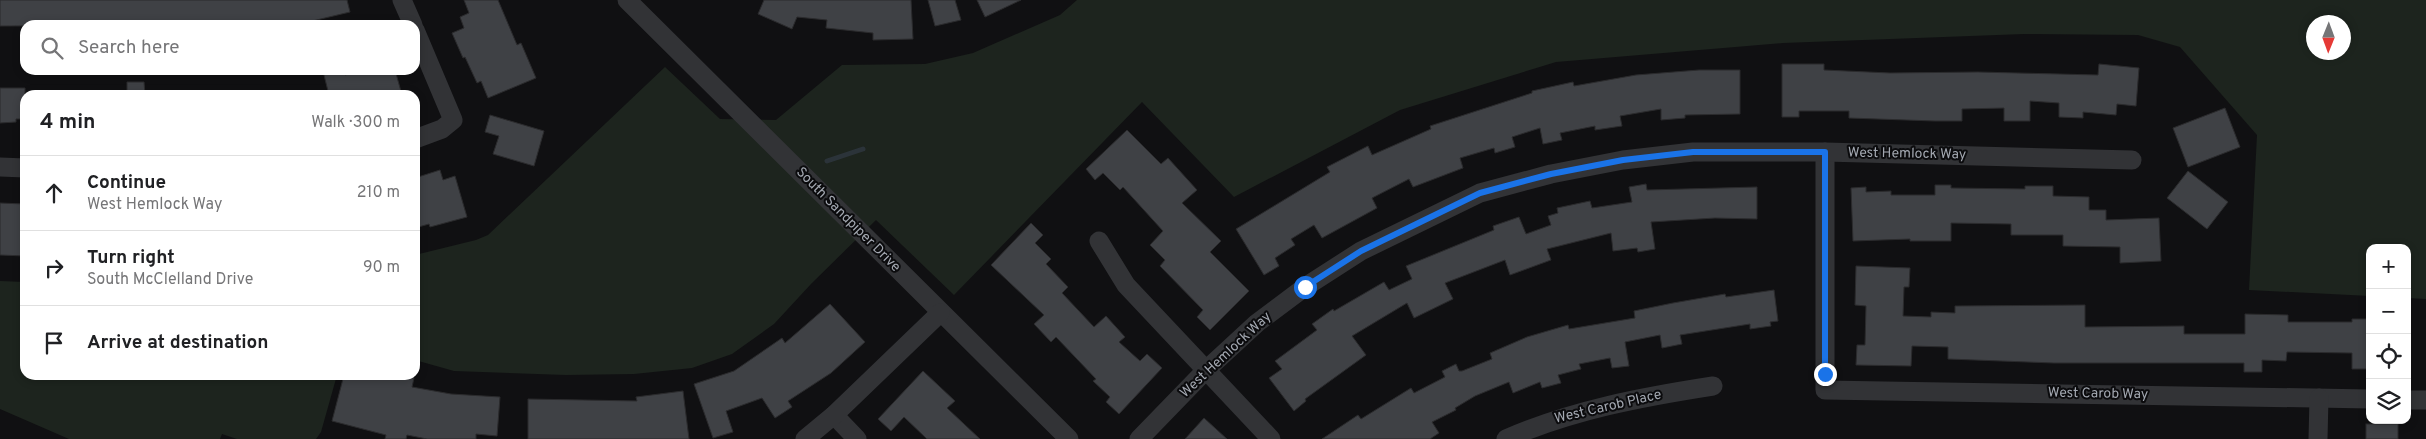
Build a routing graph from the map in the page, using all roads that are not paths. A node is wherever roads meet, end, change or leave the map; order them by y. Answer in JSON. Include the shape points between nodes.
{"nodes":[{"id":1,"x":402,"y":0,"type":"edge"},
{"id":2,"x":627,"y":0,"type":"edge"},
{"id":3,"x":411,"y":20,"type":"edge"},
{"id":4,"x":420,"y":42,"type":"edge"},
{"id":5,"x":420,"y":137,"type":"edge"},
{"id":6,"x":1825,"y":152,"type":"junction"},
{"id":7,"x":2132,"y":160,"type":"dead end"},
{"id":8,"x":0,"y":167,"type":"edge"},
{"id":9,"x":20,"y":168,"type":"edge"},
{"id":10,"x":1099,"y":242,"type":"dead end"},
{"id":11,"x":940,"y":313,"type":"junction"},
{"id":12,"x":1205,"y":371,"type":"junction"},
{"id":13,"x":1714,"y":386,"type":"dead end"},
{"id":14,"x":2319,"y":398,"type":"junction"},
{"id":15,"x":2366,"y":399,"type":"edge"},
{"id":16,"x":2411,"y":400,"type":"edge"},
{"id":17,"x":2426,"y":400,"type":"edge"},
{"id":18,"x":834,"y":416,"type":"junction"},
{"id":19,"x":805,"y":439,"type":"edge"},
{"id":20,"x":857,"y":439,"type":"edge"},
{"id":21,"x":1069,"y":439,"type":"edge"},
{"id":22,"x":1140,"y":439,"type":"edge"},
{"id":23,"x":1271,"y":439,"type":"edge"},
{"id":24,"x":1506,"y":439,"type":"edge"},
{"id":25,"x":2318,"y":439,"type":"edge"}],
"edges":[{"from":1,"to":3,"type":"street"},
{"from":2,"to":11,"type":"street","name":"South Sandpiper Drive"},
{"from":4,"to":5,"type":"street","via":[[453,120],[442,129]]},
{"from":6,"to":7,"type":"street","name":"West Hemlock Way"},
{"from":6,"to":12,"type":"street","name":"West Hemlock Way","via":[[1693,152],[1587,167],[1480,193],[1361,251],[1305,287],[1257,323]]},
{"from":6,"to":14,"type":"street","name":"West Carob Way","via":[[1825,390]]},
{"from":8,"to":9,"type":"street"},
{"from":10,"to":12,"type":"street","via":[[1126,285]]},
{"from":11,"to":18,"type":"street"},
{"from":11,"to":21,"type":"street","name":"South Sandpiper Drive"},
{"from":12,"to":22,"type":"street","name":"West Hemlock Way"},
{"from":12,"to":23,"type":"street"},
{"from":13,"to":24,"type":"street","name":"West Carob Place","via":[[1584,411]]},
{"from":14,"to":15,"type":"street","name":"West Carob Way"},
{"from":14,"to":25,"type":"street"},
{"from":16,"to":17,"type":"street"},
{"from":18,"to":19,"type":"street"},
{"from":18,"to":20,"type":"street"}]}
